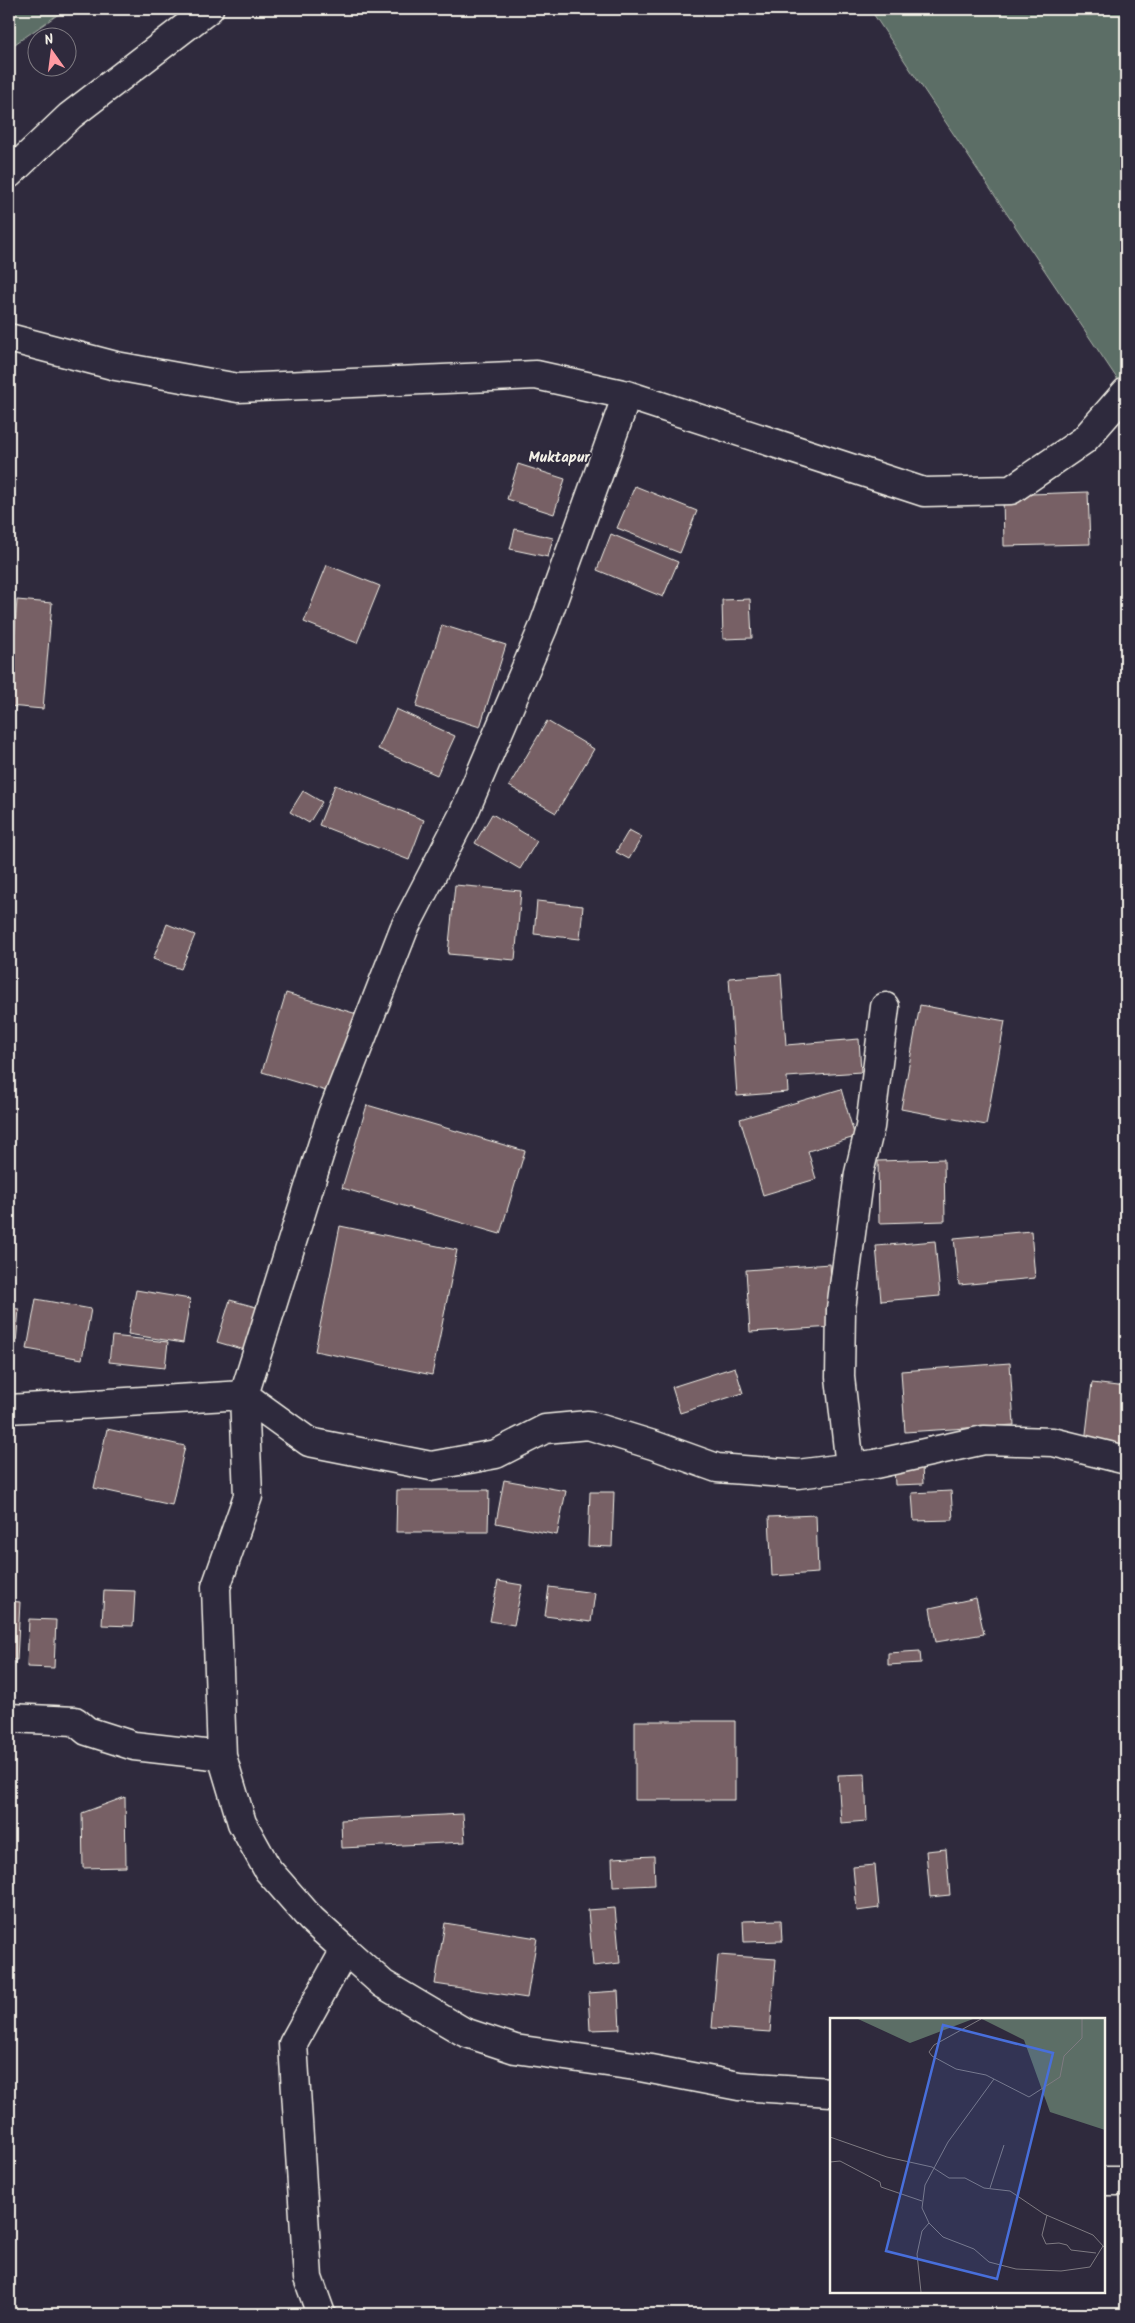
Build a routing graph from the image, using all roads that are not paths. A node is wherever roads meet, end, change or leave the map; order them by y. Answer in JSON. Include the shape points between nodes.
{"nodes":[{"id":1,"x":209,"y":9,"type":"edge"},
{"id":2,"x":9,"y":174,"type":"edge"},
{"id":3,"x":9,"y":338,"type":"edge"},
{"id":4,"x":1126,"y":392,"type":"edge"},
{"id":5,"x":627,"y":395,"type":"junction"},
{"id":6,"x":885,"y":1007,"type":"dead end"},
{"id":7,"x":244,"y":1396,"type":"junction"},
{"id":8,"x":9,"y":1409,"type":"edge"},
{"id":9,"x":1126,"y":1460,"type":"edge"},
{"id":10,"x":850,"y":1467,"type":"junction"},
{"id":11,"x":9,"y":1718,"type":"edge"},
{"id":12,"x":222,"y":1756,"type":"junction"},
{"id":13,"x":345,"y":1950,"type":"junction"},
{"id":14,"x":830,"y":2092,"type":"edge"},
{"id":15,"x":1105,"y":2181,"type":"edge"},
{"id":16,"x":1126,"y":2181,"type":"edge"},
{"id":17,"x":321,"y":2314,"type":"edge"}],
"edges":[{"from":1,"to":2,"type":"street","via":[[70,116]]},
{"from":3,"to":5,"type":"street","via":[[116,366],[238,388],[536,375]]},
{"from":4,"to":5,"type":"street","via":[[1084,440],[1011,490],[924,492]]},
{"from":5,"to":7,"type":"street","via":[[542,628],[462,815],[404,930],[332,1114]]},
{"from":6,"to":10,"type":"street","via":[[841,1309],[840,1377]]},
{"from":7,"to":8,"type":"street"},
{"from":7,"to":10,"type":"street","via":[[309,1442],[431,1466],[496,1454],[545,1429],[588,1426],[717,1468],[798,1474]]},
{"from":7,"to":12,"type":"street","via":[[248,1496],[216,1587]]},
{"from":9,"to":10,"type":"street","via":[[1053,1442],[984,1440]]},
{"from":11,"to":12,"type":"street","via":[[75,1721],[87,1731],[134,1746]]},
{"from":12,"to":13,"type":"street","via":[[242,1823],[268,1870],[311,1919]]},
{"from":13,"to":14,"type":"street","via":[[383,1984],[464,2032],[515,2049],[635,2066],[739,2086]]},
{"from":13,"to":17,"type":"street","via":[[293,2044],[308,2278]]},
{"from":15,"to":16,"type":"street"}]}
